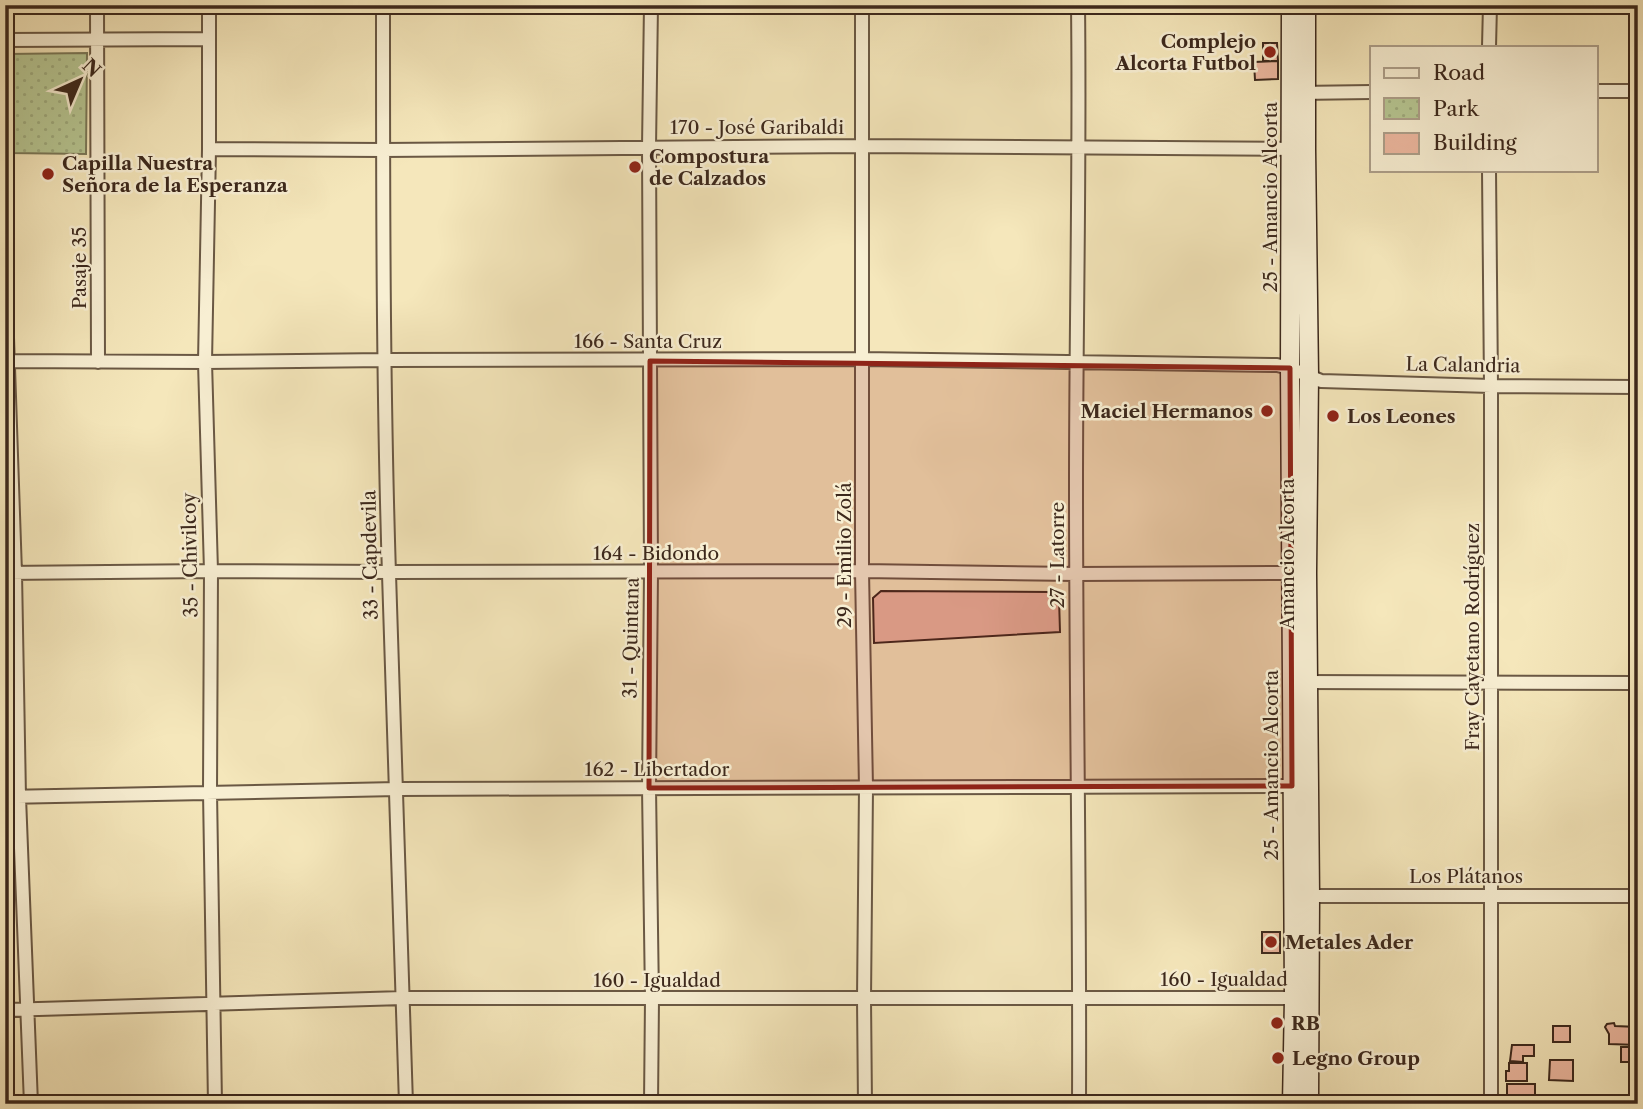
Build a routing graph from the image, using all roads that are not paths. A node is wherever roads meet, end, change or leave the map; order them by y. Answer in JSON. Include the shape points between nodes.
{"nodes":[{"id":1,"x":97,"y":5,"type":"edge"},
{"id":2,"x":209,"y":5,"type":"edge"},
{"id":3,"x":383,"y":5,"type":"edge"},
{"id":4,"x":651,"y":5,"type":"edge"},
{"id":5,"x":862,"y":5,"type":"edge"},
{"id":6,"x":1078,"y":5,"type":"edge"},
{"id":7,"x":1292,"y":5,"type":"edge"},
{"id":8,"x":1306,"y":5,"type":"edge"},
{"id":9,"x":1490,"y":5,"type":"edge"},
{"id":10,"x":208,"y":39,"type":"junction"},
{"id":11,"x":5,"y":40,"type":"edge"},
{"id":12,"x":97,"y":40,"type":"junction"},
{"id":13,"x":1489,"y":46,"type":"edge"},
{"id":14,"x":1598,"y":91,"type":"edge"},
{"id":15,"x":1638,"y":91,"type":"edge"},
{"id":16,"x":1370,"y":92,"type":"edge"},
{"id":17,"x":1299,"y":93,"type":"junction"},
{"id":18,"x":862,"y":146,"type":"junction"},
{"id":19,"x":649,"y":147,"type":"junction"},
{"id":20,"x":1080,"y":147,"type":"junction"},
{"id":21,"x":209,"y":149,"type":"junction"},
{"id":22,"x":1298,"y":149,"type":"junction"},
{"id":23,"x":383,"y":150,"type":"junction"},
{"id":24,"x":1489,"y":172,"type":"edge"},
{"id":25,"x":5,"y":279,"type":"edge"},
{"id":26,"x":862,"y":359,"type":"junction"},
{"id":27,"x":385,"y":360,"type":"junction"},
{"id":28,"x":650,"y":360,"type":"junction"},
{"id":29,"x":6,"y":361,"type":"edge"},
{"id":30,"x":98,"y":362,"type":"junction"},
{"id":31,"x":205,"y":362,"type":"junction"},
{"id":32,"x":1076,"y":362,"type":"junction"},
{"id":33,"x":1290,"y":368,"type":"junction"},
{"id":34,"x":1309,"y":376,"type":"junction"},
{"id":35,"x":1491,"y":386,"type":"junction"},
{"id":36,"x":1638,"y":387,"type":"edge"},
{"id":37,"x":211,"y":570,"type":"junction"},
{"id":38,"x":862,"y":571,"type":"junction"},
{"id":39,"x":388,"y":572,"type":"junction"},
{"id":40,"x":651,"y":572,"type":"junction"},
{"id":41,"x":10,"y":573,"type":"edge"},
{"id":42,"x":1299,"y":573,"type":"junction"},
{"id":43,"x":1076,"y":574,"type":"junction"},
{"id":44,"x":1300,"y":682,"type":"junction"},
{"id":45,"x":1491,"y":682,"type":"junction"},
{"id":46,"x":1638,"y":683,"type":"edge"},
{"id":47,"x":1301,"y":786,"type":"junction"},
{"id":48,"x":1077,"y":787,"type":"junction"},
{"id":49,"x":649,"y":788,"type":"junction"},
{"id":50,"x":866,"y":788,"type":"junction"},
{"id":51,"x":397,"y":789,"type":"junction"},
{"id":52,"x":210,"y":792,"type":"junction"},
{"id":53,"x":5,"y":797,"type":"edge"},
{"id":54,"x":19,"y":797,"type":"junction"},
{"id":55,"x":1492,"y":895,"type":"junction"},
{"id":56,"x":1302,"y":896,"type":"junction"},
{"id":57,"x":1638,"y":897,"type":"edge"},
{"id":58,"x":403,"y":998,"type":"junction"},
{"id":59,"x":1079,"y":998,"type":"junction"},
{"id":60,"x":1302,"y":998,"type":"junction"},
{"id":61,"x":652,"y":999,"type":"junction"},
{"id":62,"x":864,"y":999,"type":"junction"},
{"id":63,"x":212,"y":1005,"type":"junction"},
{"id":64,"x":5,"y":1010,"type":"edge"},
{"id":65,"x":26,"y":1010,"type":"junction"},
{"id":66,"x":31,"y":1104,"type":"edge"},
{"id":67,"x":215,"y":1104,"type":"edge"},
{"id":68,"x":406,"y":1104,"type":"edge"},
{"id":69,"x":651,"y":1104,"type":"edge"},
{"id":70,"x":865,"y":1104,"type":"edge"},
{"id":71,"x":1079,"y":1104,"type":"edge"},
{"id":72,"x":1292,"y":1104,"type":"edge"},
{"id":73,"x":1308,"y":1104,"type":"edge"},
{"id":74,"x":1491,"y":1104,"type":"edge"}],
"edges":[{"from":1,"to":12,"type":"street","name":"Pasaje 35"},
{"from":2,"to":10,"type":"street","name":"35 - Chivilcoy"},
{"from":3,"to":23,"type":"street","name":"33 - Capdevila"},
{"from":4,"to":19,"type":"street","name":"31 - Quintana"},
{"from":5,"to":18,"type":"street","name":"29 - Emilio Zolá"},
{"from":6,"to":20,"type":"street","name":"27 - Latorre"},
{"from":7,"to":17,"type":"main road","name":"25 - Amancio Alcorta"},
{"from":8,"to":17,"type":"main road"},
{"from":9,"to":13,"type":"street"},
{"from":10,"to":12,"type":"street"},
{"from":10,"to":21,"type":"street","name":"35 - Chivilcoy"},
{"from":11,"to":12,"type":"street"},
{"from":12,"to":30,"type":"street","name":"Pasaje 35"},
{"from":14,"to":15,"type":"street"},
{"from":16,"to":17,"type":"street"},
{"from":17,"to":22,"type":"main road","name":"25 - Amancio Alcorta"},
{"from":18,"to":19,"type":"street","name":"170 - José Garibaldi"},
{"from":18,"to":20,"type":"street","name":"170 - José Garibaldi"},
{"from":18,"to":26,"type":"street","name":"29 - Emilio Zolá"},
{"from":19,"to":23,"type":"street","name":"170 - José Garibaldi"},
{"from":19,"to":28,"type":"street","name":"31 - Quintana"},
{"from":20,"to":22,"type":"street","name":"170 - José Garibaldi"},
{"from":20,"to":32,"type":"street","name":"27 - Latorre"},
{"from":21,"to":23,"type":"street","name":"170 - José Garibaldi"},
{"from":21,"to":31,"type":"street","name":"35 - Chivilcoy"},
{"from":22,"to":33,"type":"main road","name":"25 - Amancio Alcorta"},
{"from":22,"to":34,"type":"main road","name":"Amancio Alcorta"},
{"from":23,"to":27,"type":"street","name":"33 - Capdevila"},
{"from":24,"to":35,"type":"street","name":"Fray Cayetano Rodríguez"},
{"from":25,"to":29,"type":"street"},
{"from":26,"to":28,"type":"street","name":"166 - Santa Cruz"},
{"from":26,"to":32,"type":"street","name":"166 - Santa Cruz"},
{"from":26,"to":38,"type":"street","name":"29 - Emilio Zolá"},
{"from":27,"to":28,"type":"street","name":"166 - Santa Cruz"},
{"from":27,"to":31,"type":"street","name":"166 - Santa Cruz"},
{"from":27,"to":39,"type":"street","name":"33 - Capdevila"},
{"from":28,"to":40,"type":"street","name":"31 - Quintana"},
{"from":29,"to":30,"type":"street","name":"166 - Santa Cruz"},
{"from":29,"to":41,"type":"street"},
{"from":30,"to":31,"type":"street","name":"166 - Santa Cruz"},
{"from":31,"to":37,"type":"street","name":"35 - Chivilcoy"},
{"from":32,"to":33,"type":"street","name":"166 - Santa Cruz"},
{"from":32,"to":43,"type":"street","name":"27 - Latorre"},
{"from":33,"to":34,"type":"street","name":"La Calandria"},
{"from":33,"to":42,"type":"main road","name":"25 - Amancio Alcorta"},
{"from":34,"to":35,"type":"street","name":"La Calandria","via":[[1321,381]]},
{"from":34,"to":42,"type":"main road","name":"Amancio Alcorta"},
{"from":35,"to":36,"type":"street","name":"La Calandria"},
{"from":35,"to":45,"type":"street","name":"Fray Cayetano Rodríguez"},
{"from":37,"to":39,"type":"street","name":"164 - Bidondo"},
{"from":37,"to":41,"type":"street","name":"164 - Bidondo"},
{"from":37,"to":52,"type":"street","name":"35 - Chivilcoy"},
{"from":38,"to":40,"type":"street","name":"164 - Bidondo"},
{"from":38,"to":43,"type":"street","name":"164 - Bidondo"},
{"from":38,"to":50,"type":"street","name":"29 - Emilio Zolá"},
{"from":39,"to":40,"type":"street","name":"164 - Bidondo"},
{"from":39,"to":51,"type":"street","name":"33 - Capdevila"},
{"from":40,"to":49,"type":"street","name":"31 - Quintana"},
{"from":41,"to":54,"type":"street"},
{"from":42,"to":43,"type":"street","name":"164 - Bidondo"},
{"from":42,"to":44,"type":"main road","name":"25 - Amancio Alcorta"},
{"from":43,"to":48,"type":"street","name":"27 - Latorre"},
{"from":44,"to":45,"type":"street"},
{"from":44,"to":47,"type":"main road","name":"25 - Amancio Alcorta"},
{"from":45,"to":46,"type":"street"},
{"from":45,"to":55,"type":"street","name":"Fray Cayetano Rodríguez"},
{"from":47,"to":48,"type":"street","name":"162 - Libertador"},
{"from":47,"to":56,"type":"main road","name":"25 - Amancio Alcorta"},
{"from":48,"to":50,"type":"street","name":"162 - Libertador"},
{"from":48,"to":59,"type":"street","name":"27 - Latorre"},
{"from":49,"to":50,"type":"street","name":"162 - Libertador"},
{"from":49,"to":51,"type":"street","name":"162 - Libertador"},
{"from":49,"to":61,"type":"street","name":"31 - Quintana"},
{"from":50,"to":62,"type":"street","name":"29 - Emilio Zolá"},
{"from":51,"to":52,"type":"street","name":"162 - Libertador"},
{"from":51,"to":58,"type":"street","name":"33 - Capdevila"},
{"from":52,"to":54,"type":"street","name":"162 - Libertador"},
{"from":52,"to":63,"type":"street","name":"35 - Chivilcoy"},
{"from":53,"to":54,"type":"street","name":"162 - Libertador"},
{"from":54,"to":65,"type":"street"},
{"from":55,"to":56,"type":"street","name":"Los Plátanos"},
{"from":55,"to":57,"type":"street","name":"Los Plátanos"},
{"from":55,"to":74,"type":"street","name":"Fray Cayetano Rodríguez"},
{"from":56,"to":60,"type":"main road","name":"25 - Amancio Alcorta"},
{"from":58,"to":61,"type":"street","name":"160 - Igualdad"},
{"from":58,"to":63,"type":"street","name":"160 - Igualdad"},
{"from":58,"to":68,"type":"street","name":"33 - Capdevila"},
{"from":59,"to":60,"type":"street","name":"160 - Igualdad"},
{"from":59,"to":62,"type":"street","name":"160 - Igualdad"},
{"from":59,"to":71,"type":"street","name":"27 - Latorre"},
{"from":60,"to":72,"type":"main road","name":"25 - Amancio Alcorta"},
{"from":60,"to":73,"type":"main road"},
{"from":61,"to":62,"type":"street","name":"160 - Igualdad"},
{"from":61,"to":69,"type":"street","name":"31 - Quintana"},
{"from":62,"to":70,"type":"street","name":"29 - Emilio Zolá"},
{"from":63,"to":65,"type":"street","name":"160 - Igualdad"},
{"from":63,"to":67,"type":"street","name":"35 - Chivilcoy"},
{"from":64,"to":65,"type":"street","name":"160 - Igualdad"},
{"from":65,"to":66,"type":"street"}]}
